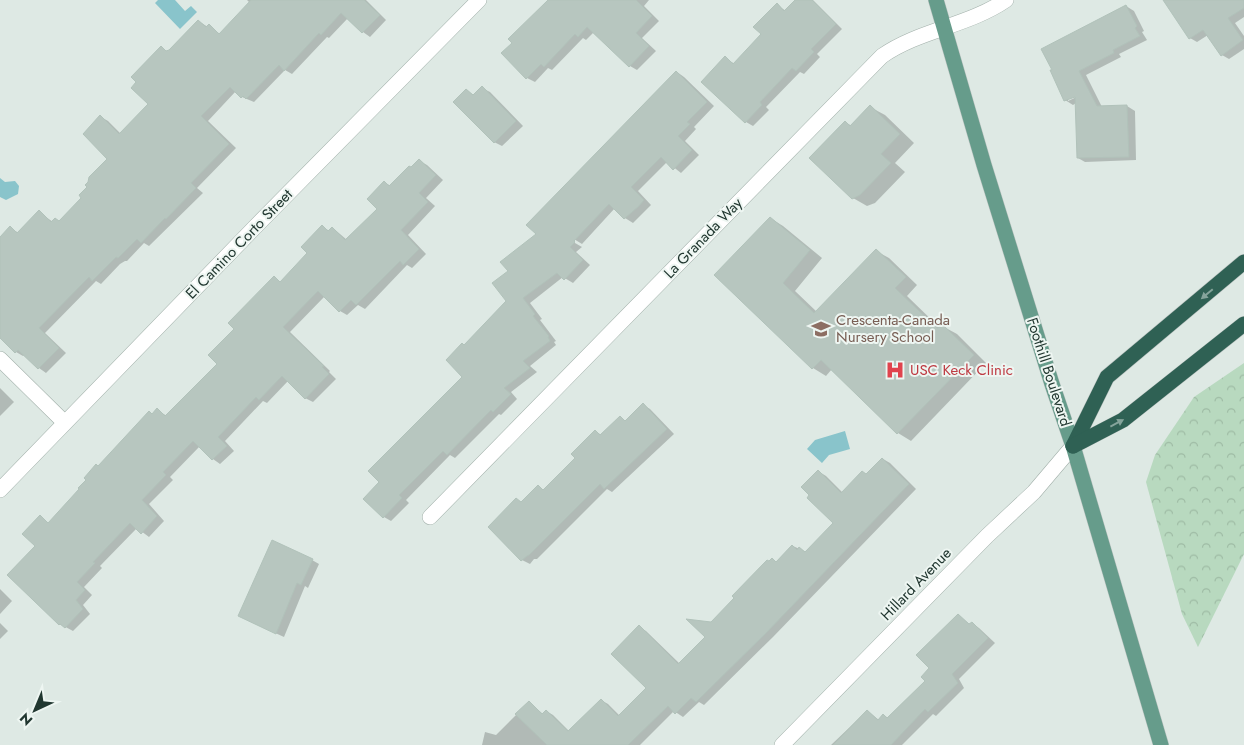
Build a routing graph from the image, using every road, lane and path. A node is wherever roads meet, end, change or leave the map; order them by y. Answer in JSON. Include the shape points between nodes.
{"nodes":[{"id":1,"x":479,"y":0,"type":"edge"},
{"id":2,"x":936,"y":0,"type":"edge"},
{"id":3,"x":1006,"y":0,"type":"edge"},
{"id":4,"x":944,"y":28,"type":"junction"},
{"id":5,"x":1244,"y":262,"type":"edge"},
{"id":6,"x":1244,"y":324,"type":"edge"},
{"id":7,"x":0,"y":359,"type":"edge"},
{"id":8,"x":64,"y":422,"type":"junction"},
{"id":9,"x":1073,"y":446,"type":"junction"},
{"id":10,"x":0,"y":490,"type":"edge"},
{"id":11,"x":430,"y":517,"type":"dead end"},
{"id":12,"x":782,"y":745,"type":"edge"},
{"id":13,"x":1161,"y":745,"type":"edge"}],
"edges":[{"from":1,"to":8,"type":"street","name":"El Camino Corto Street"},
{"from":2,"to":4,"type":"main road","name":"Foothill Boulevard"},
{"from":3,"to":4,"type":"street","name":"La Granada Way"},
{"from":4,"to":9,"type":"main road","name":"Foothill Boulevard"},
{"from":4,"to":11,"type":"street","name":"La Granada Way","via":[[897,46],[882,56]]},
{"from":5,"to":9,"type":"highway","name":"Hillard Avenue","one_way":true,"via":[[1107,377]]},
{"from":9,"to":6,"type":"highway","name":"Hillard Avenue","one_way":true,"via":[[1123,420]]},
{"from":7,"to":8,"type":"street"},
{"from":8,"to":10,"type":"street","name":"El Camino Corto Street"},
{"from":9,"to":12,"type":"street","name":"Hillard Avenue","via":[[1034,492]]},
{"from":9,"to":13,"type":"main road","name":"Foothill Boulevard"}]}
